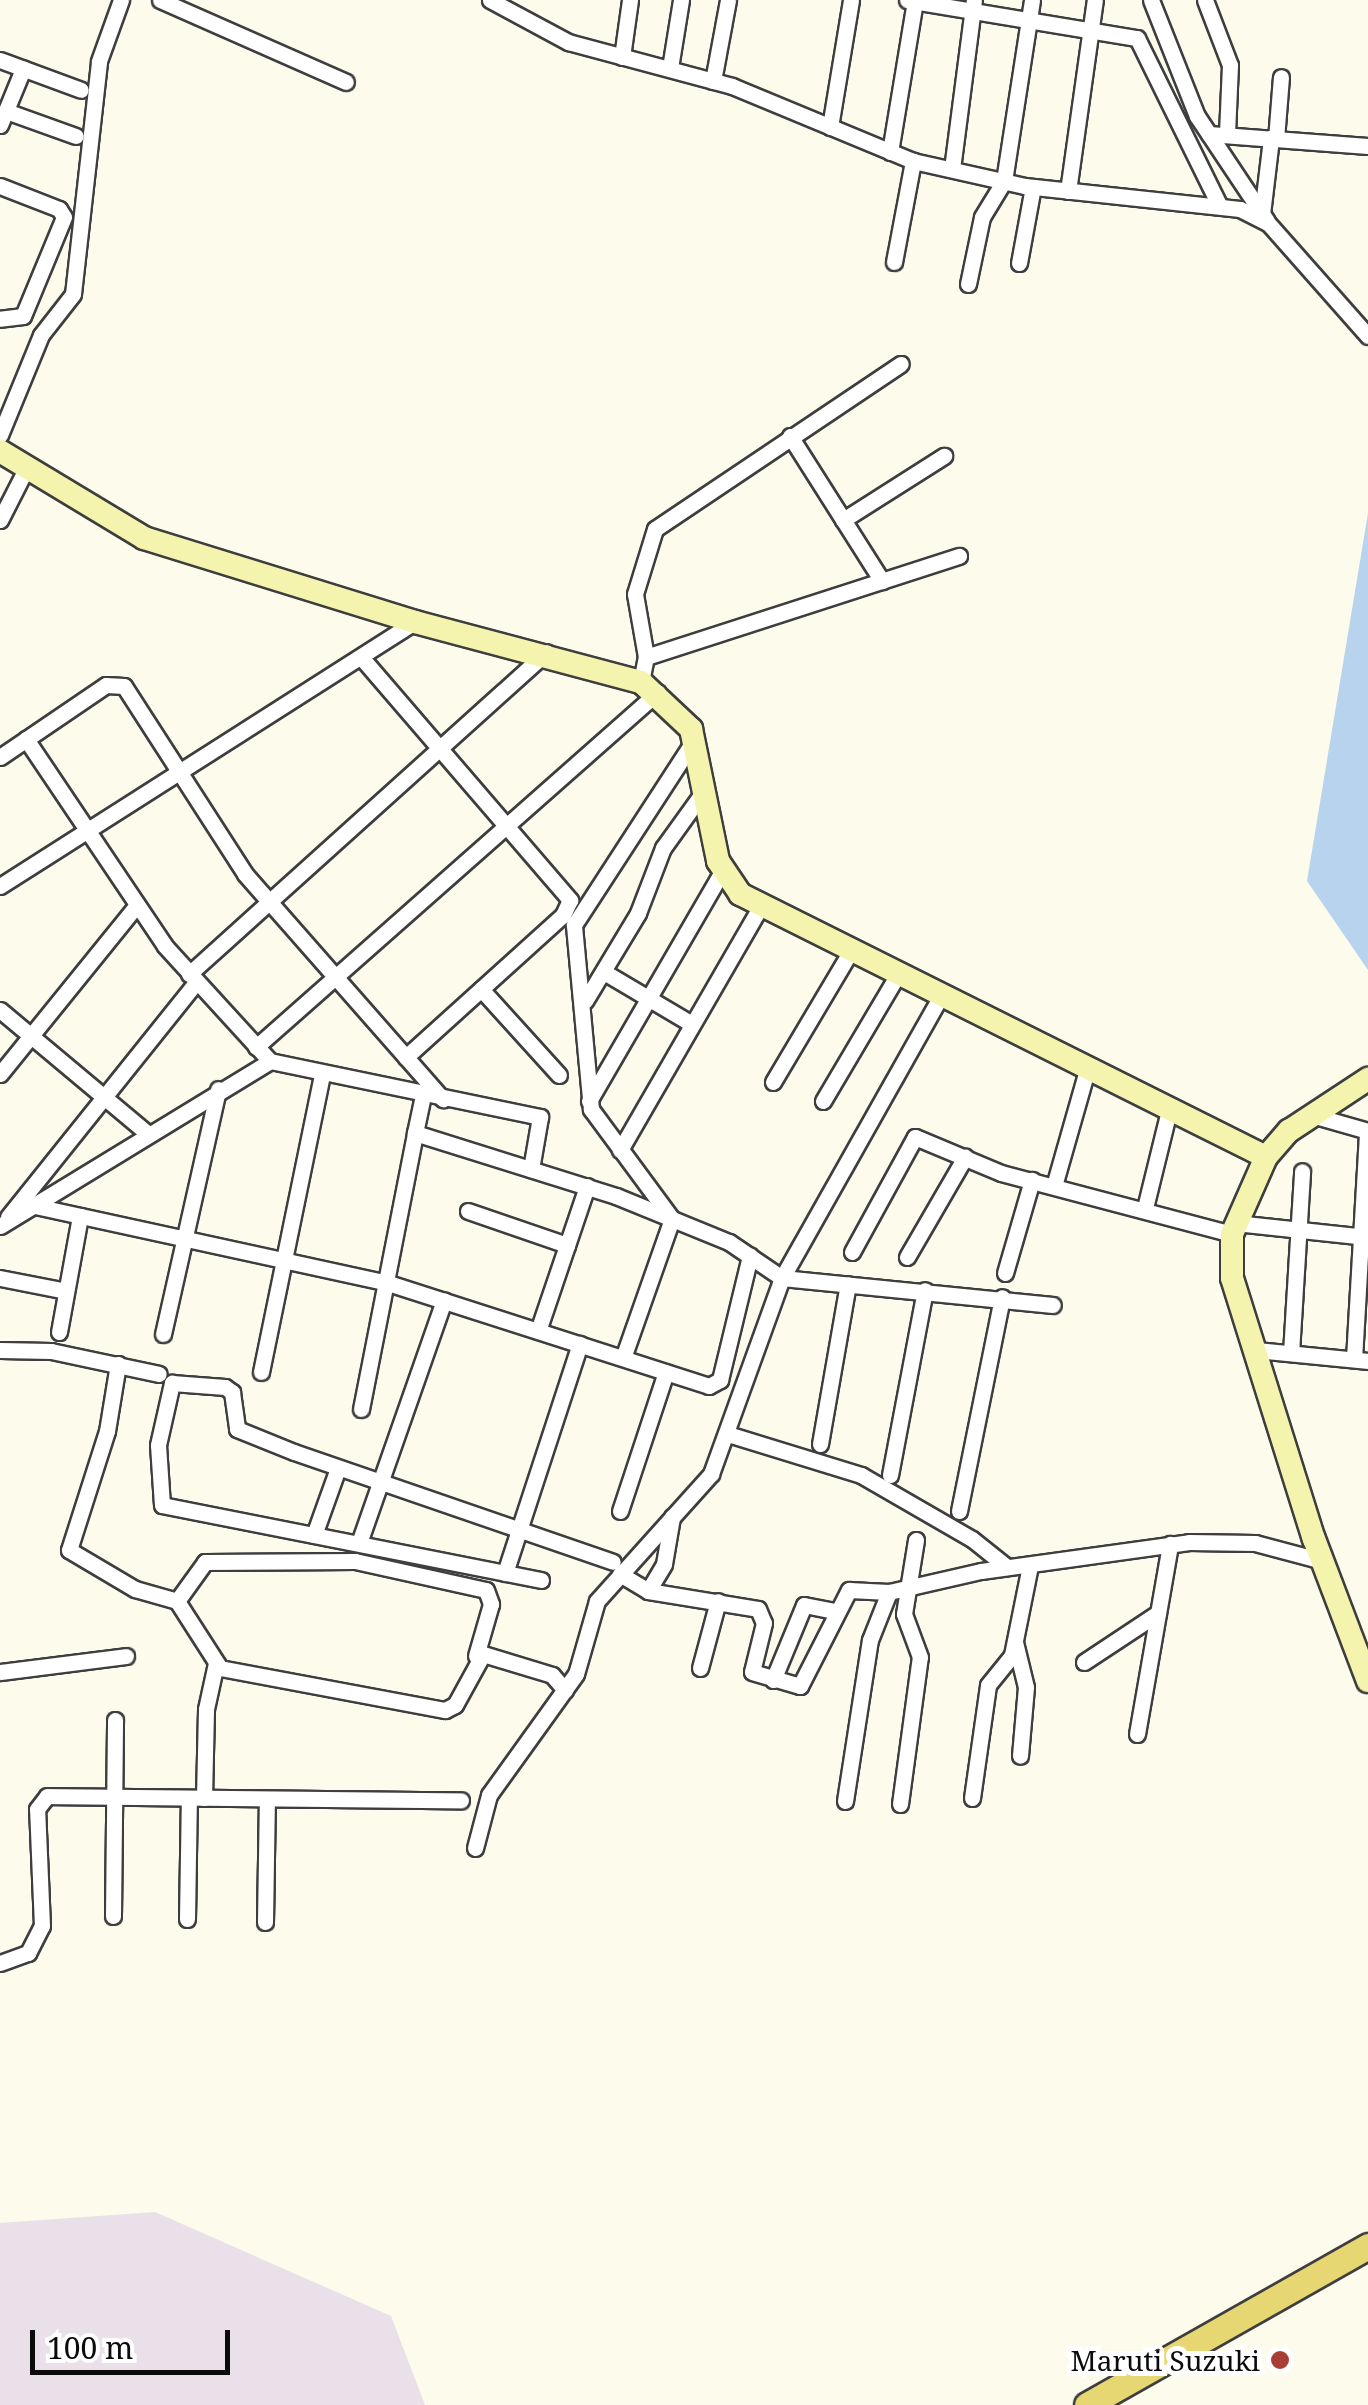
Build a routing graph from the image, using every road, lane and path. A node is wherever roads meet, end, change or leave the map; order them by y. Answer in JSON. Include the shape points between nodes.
{"nodes":[{"id":1,"x":120,"y":0,"type":"edge"},
{"id":2,"x":160,"y":0,"type":"edge"},
{"id":3,"x":490,"y":0,"type":"edge"},
{"id":4,"x":630,"y":0,"type":"edge"},
{"id":5,"x":680,"y":0,"type":"edge"},
{"id":6,"x":728,"y":0,"type":"edge"},
{"id":7,"x":851,"y":0,"type":"edge"},
{"id":8,"x":907,"y":0,"type":"edge"},
{"id":9,"x":1032,"y":0,"type":"edge"},
{"id":10,"x":1095,"y":0,"type":"edge"},
{"id":11,"x":1152,"y":0,"type":"edge"},
{"id":12,"x":1205,"y":0,"type":"edge"},
{"id":13,"x":915,"y":1,"type":"edge"},
{"id":14,"x":973,"y":5,"type":"edge"},
{"id":15,"x":1029,"y":19,"type":"junction"},
{"id":16,"x":1091,"y":28,"type":"junction"},
{"id":17,"x":622,"y":57,"type":"junction"},
{"id":18,"x":0,"y":60,"type":"edge"},
{"id":19,"x":670,"y":68,"type":"junction"},
{"id":20,"x":24,"y":69,"type":"junction"},
{"id":21,"x":1281,"y":76,"type":"dead end"},
{"id":22,"x":713,"y":81,"type":"junction"},
{"id":23,"x":346,"y":82,"type":"dead end"},
{"id":24,"x":82,"y":90,"type":"dead end"},
{"id":25,"x":3,"y":118,"type":"edge"},
{"id":26,"x":830,"y":128,"type":"junction"},
{"id":27,"x":1209,"y":134,"type":"junction"},
{"id":28,"x":1226,"y":135,"type":"junction"},
{"id":29,"x":76,"y":136,"type":"dead end"},
{"id":30,"x":1274,"y":139,"type":"junction"},
{"id":31,"x":1368,"y":146,"type":"edge"},
{"id":32,"x":890,"y":152,"type":"junction"},
{"id":33,"x":912,"y":161,"type":"junction"},
{"id":34,"x":952,"y":170,"type":"junction"},
{"id":35,"x":1004,"y":180,"type":"junction"},
{"id":36,"x":0,"y":186,"type":"edge"},
{"id":37,"x":1033,"y":187,"type":"junction"},
{"id":38,"x":1068,"y":191,"type":"junction"},
{"id":39,"x":1219,"y":206,"type":"junction"},
{"id":40,"x":1265,"y":219,"type":"junction"},
{"id":41,"x":894,"y":262,"type":"dead end"},
{"id":42,"x":1020,"y":263,"type":"dead end"},
{"id":43,"x":968,"y":284,"type":"dead end"},
{"id":44,"x":0,"y":318,"type":"edge"},
{"id":45,"x":1368,"y":336,"type":"edge"},
{"id":46,"x":901,"y":364,"type":"dead end"},
{"id":47,"x":0,"y":435,"type":"edge"},
{"id":48,"x":790,"y":436,"type":"junction"},
{"id":49,"x":0,"y":452,"type":"edge"},
{"id":50,"x":944,"y":456,"type":"dead end"},
{"id":51,"x":26,"y":468,"type":"junction"},
{"id":52,"x":0,"y":520,"type":"edge"},
{"id":53,"x":843,"y":520,"type":"junction"},
{"id":54,"x":958,"y":556,"type":"dead end"},
{"id":55,"x":882,"y":580,"type":"junction"},
{"id":56,"x":415,"y":622,"type":"junction"},
{"id":57,"x":546,"y":652,"type":"junction"},
{"id":58,"x":361,"y":657,"type":"junction"},
{"id":59,"x":646,"y":657,"type":"junction"},
{"id":60,"x":649,"y":687,"type":"junction"},
{"id":61,"x":26,"y":739,"type":"junction"},
{"id":62,"x":694,"y":739,"type":"junction"},
{"id":63,"x":437,"y":749,"type":"junction"},
{"id":64,"x":0,"y":757,"type":"edge"},
{"id":65,"x":182,"y":773,"type":"junction"},
{"id":66,"x":704,"y":791,"type":"junction"},
{"id":67,"x":508,"y":822,"type":"junction"},
{"id":68,"x":90,"y":830,"type":"junction"},
{"id":69,"x":722,"y":872,"type":"junction"},
{"id":70,"x":0,"y":886,"type":"edge"},
{"id":71,"x":270,"y":902,"type":"junction"},
{"id":72,"x":762,"y":904,"type":"junction"},
{"id":73,"x":136,"y":906,"type":"junction"},
{"id":74,"x":852,"y":949,"type":"junction"},
{"id":75,"x":604,"y":972,"type":"junction"},
{"id":76,"x":898,"y":974,"type":"junction"},
{"id":77,"x":336,"y":977,"type":"junction"},
{"id":78,"x":192,"y":978,"type":"junction"},
{"id":79,"x":481,"y":989,"type":"junction"},
{"id":80,"x":940,"y":996,"type":"junction"},
{"id":81,"x":648,"y":998,"type":"junction"},
{"id":82,"x":585,"y":1001,"type":"junction"},
{"id":83,"x":0,"y":1010,"type":"edge"},
{"id":84,"x":692,"y":1024,"type":"junction"},
{"id":85,"x":30,"y":1036,"type":"junction"},
{"id":86,"x":256,"y":1047,"type":"junction"},
{"id":87,"x":406,"y":1057,"type":"junction"},
{"id":88,"x":270,"y":1061,"type":"junction"},
{"id":89,"x":1087,"y":1070,"type":"junction"},
{"id":90,"x":0,"y":1074,"type":"edge"},
{"id":91,"x":560,"y":1075,"type":"dead end"},
{"id":92,"x":322,"y":1076,"type":"junction"},
{"id":93,"x":773,"y":1082,"type":"dead end"},
{"id":94,"x":1360,"y":1084,"type":"edge"},
{"id":95,"x":218,"y":1089,"type":"junction"},
{"id":96,"x":423,"y":1095,"type":"junction"},
{"id":97,"x":104,"y":1098,"type":"junction"},
{"id":98,"x":442,"y":1099,"type":"junction"},
{"id":99,"x":589,"y":1101,"type":"junction"},
{"id":100,"x":823,"y":1101,"type":"dead end"},
{"id":101,"x":1168,"y":1110,"type":"junction"},
{"id":102,"x":1319,"y":1110,"type":"junction"},
{"id":103,"x":1368,"y":1131,"type":"edge"},
{"id":104,"x":148,"y":1133,"type":"junction"},
{"id":105,"x":415,"y":1133,"type":"junction"},
{"id":106,"x":620,"y":1150,"type":"junction"},
{"id":107,"x":965,"y":1156,"type":"junction"},
{"id":108,"x":1266,"y":1158,"type":"junction"},
{"id":109,"x":531,"y":1169,"type":"junction"},
{"id":110,"x":1302,"y":1171,"type":"dead end"},
{"id":111,"x":1032,"y":1180,"type":"junction"},
{"id":112,"x":587,"y":1186,"type":"junction"},
{"id":113,"x":1054,"y":1186,"type":"junction"},
{"id":114,"x":35,"y":1206,"type":"junction"},
{"id":115,"x":1144,"y":1208,"type":"junction"},
{"id":116,"x":468,"y":1211,"type":"dead end"},
{"id":117,"x":80,"y":1216,"type":"junction"},
{"id":118,"x":672,"y":1218,"type":"junction"},
{"id":119,"x":1234,"y":1228,"type":"junction"},
{"id":120,"x":1298,"y":1230,"type":"junction"},
{"id":121,"x":1365,"y":1236,"type":"edge"},
{"id":122,"x":184,"y":1238,"type":"junction"},
{"id":123,"x":567,"y":1245,"type":"junction"},
{"id":124,"x":852,"y":1252,"type":"dead end"},
{"id":125,"x":750,"y":1256,"type":"junction"},
{"id":126,"x":907,"y":1257,"type":"dead end"},
{"id":127,"x":288,"y":1259,"type":"junction"},
{"id":128,"x":1005,"y":1273,"type":"dead end"},
{"id":129,"x":0,"y":1278,"type":"edge"},
{"id":130,"x":782,"y":1278,"type":"junction"},
{"id":131,"x":385,"y":1282,"type":"junction"},
{"id":132,"x":848,"y":1284,"type":"junction"},
{"id":133,"x":925,"y":1290,"type":"junction"},
{"id":134,"x":66,"y":1291,"type":"junction"},
{"id":135,"x":1002,"y":1297,"type":"junction"},
{"id":136,"x":444,"y":1300,"type":"junction"},
{"id":137,"x":1053,"y":1305,"type":"dead end"},
{"id":138,"x":538,"y":1331,"type":"junction"},
{"id":139,"x":60,"y":1332,"type":"dead end"},
{"id":140,"x":163,"y":1334,"type":"dead end"},
{"id":141,"x":580,"y":1344,"type":"junction"},
{"id":142,"x":0,"y":1350,"type":"edge"},
{"id":143,"x":1256,"y":1350,"type":"junction"},
{"id":144,"x":1290,"y":1353,"type":"junction"},
{"id":145,"x":623,"y":1358,"type":"junction"},
{"id":146,"x":1361,"y":1360,"type":"edge"},
{"id":147,"x":118,"y":1364,"type":"junction"},
{"id":148,"x":261,"y":1372,"type":"dead end"},
{"id":149,"x":666,"y":1372,"type":"junction"},
{"id":150,"x":160,"y":1374,"type":"dead end"},
{"id":151,"x":360,"y":1408,"type":"dead end"},
{"id":152,"x":728,"y":1434,"type":"junction"},
{"id":153,"x":820,"y":1444,"type":"dead end"},
{"id":154,"x":338,"y":1468,"type":"junction"},
{"id":155,"x":890,"y":1476,"type":"dead end"},
{"id":156,"x":382,"y":1484,"type":"junction"},
{"id":157,"x":620,"y":1511,"type":"dead end"},
{"id":158,"x":959,"y":1511,"type":"dead end"},
{"id":159,"x":672,"y":1518,"type":"junction"},
{"id":160,"x":518,"y":1530,"type":"junction"},
{"id":161,"x":314,"y":1535,"type":"junction"},
{"id":162,"x":916,"y":1540,"type":"dead end"},
{"id":163,"x":1315,"y":1541,"type":"junction"},
{"id":164,"x":359,"y":1543,"type":"junction"},
{"id":165,"x":1170,"y":1544,"type":"junction"},
{"id":166,"x":1030,"y":1566,"type":"junction"},
{"id":167,"x":1006,"y":1567,"type":"junction"},
{"id":168,"x":616,"y":1568,"type":"junction"},
{"id":169,"x":505,"y":1573,"type":"junction"},
{"id":170,"x":541,"y":1580,"type":"dead end"},
{"id":171,"x":908,"y":1587,"type":"junction"},
{"id":172,"x":648,"y":1591,"type":"junction"},
{"id":173,"x":889,"y":1592,"type":"junction"},
{"id":174,"x":177,"y":1601,"type":"junction"},
{"id":175,"x":718,"y":1601,"type":"junction"},
{"id":176,"x":836,"y":1611,"type":"junction"},
{"id":177,"x":1158,"y":1613,"type":"junction"},
{"id":178,"x":1014,"y":1642,"type":"junction"},
{"id":179,"x":126,"y":1656,"type":"dead end"},
{"id":180,"x":476,"y":1656,"type":"junction"},
{"id":181,"x":1084,"y":1662,"type":"dead end"},
{"id":182,"x":216,"y":1663,"type":"junction"},
{"id":183,"x":700,"y":1668,"type":"dead end"},
{"id":184,"x":0,"y":1672,"type":"edge"},
{"id":185,"x":773,"y":1680,"type":"junction"},
{"id":186,"x":1368,"y":1680,"type":"edge"},
{"id":187,"x":565,"y":1690,"type":"junction"},
{"id":188,"x":115,"y":1720,"type":"dead end"},
{"id":189,"x":1137,"y":1734,"type":"dead end"},
{"id":190,"x":1020,"y":1756,"type":"dead end"},
{"id":191,"x":114,"y":1798,"type":"junction"},
{"id":192,"x":197,"y":1798,"type":"junction"},
{"id":193,"x":972,"y":1798,"type":"dead end"},
{"id":194,"x":267,"y":1799,"type":"junction"},
{"id":195,"x":460,"y":1800,"type":"dead end"},
{"id":196,"x":845,"y":1801,"type":"dead end"},
{"id":197,"x":900,"y":1804,"type":"dead end"},
{"id":198,"x":475,"y":1848,"type":"dead end"},
{"id":199,"x":113,"y":1916,"type":"dead end"},
{"id":200,"x":187,"y":1919,"type":"dead end"},
{"id":201,"x":264,"y":1922,"type":"dead end"},
{"id":202,"x":0,"y":1962,"type":"edge"},
{"id":203,"x":1368,"y":2246,"type":"edge"},
{"id":204,"x":1088,"y":2405,"type":"edge"}],
"edges":[{"from":1,"to":47,"type":"street","via":[[99,60],[72,294],[41,335]]},
{"from":2,"to":23,"type":"street"},
{"from":3,"to":17,"type":"street","via":[[542,32]]},
{"from":4,"to":17,"type":"street"},
{"from":5,"to":19,"type":"street"},
{"from":6,"to":22,"type":"street"},
{"from":7,"to":26,"type":"street"},
{"from":8,"to":13,"type":"street"},
{"from":9,"to":15,"type":"street"},
{"from":10,"to":16,"type":"street"},
{"from":11,"to":27,"type":"street"},
{"from":12,"to":28,"type":"street","via":[[1230,65]]},
{"from":13,"to":14,"type":"street"},
{"from":13,"to":32,"type":"street"},
{"from":14,"to":15,"type":"street"},
{"from":14,"to":34,"type":"street"},
{"from":15,"to":16,"type":"street"},
{"from":15,"to":35,"type":"street"},
{"from":16,"to":38,"type":"street"},
{"from":16,"to":39,"type":"street","via":[[1137,38]]},
{"from":17,"to":19,"type":"street"},
{"from":18,"to":20,"type":"street"},
{"from":19,"to":22,"type":"street"},
{"from":20,"to":24,"type":"street"},
{"from":20,"to":25,"type":"street"},
{"from":21,"to":30,"type":"street"},
{"from":22,"to":26,"type":"street"},
{"from":25,"to":29,"type":"street"},
{"from":26,"to":32,"type":"street"},
{"from":27,"to":28,"type":"street"},
{"from":27,"to":40,"type":"street"},
{"from":28,"to":30,"type":"street"},
{"from":30,"to":31,"type":"street"},
{"from":30,"to":40,"type":"street"},
{"from":32,"to":33,"type":"street"},
{"from":33,"to":34,"type":"street"},
{"from":33,"to":41,"type":"street"},
{"from":34,"to":35,"type":"street"},
{"from":35,"to":37,"type":"street"},
{"from":35,"to":43,"type":"street","via":[[982,218]]},
{"from":36,"to":44,"type":"street","via":[[64,217],[23,316]]},
{"from":37,"to":38,"type":"street"},
{"from":37,"to":42,"type":"street"},
{"from":38,"to":39,"type":"street"},
{"from":39,"to":40,"type":"street"},
{"from":40,"to":45,"type":"street"},
{"from":46,"to":48,"type":"street"},
{"from":48,"to":53,"type":"street"},
{"from":48,"to":59,"type":"street","via":[[654,530],[635,594]]},
{"from":49,"to":51,"type":"street"},
{"from":50,"to":53,"type":"street"},
{"from":51,"to":52,"type":"street"},
{"from":51,"to":56,"type":"street","via":[[144,538]]},
{"from":53,"to":55,"type":"street"},
{"from":54,"to":55,"type":"street"},
{"from":55,"to":59,"type":"street"},
{"from":56,"to":57,"type":"street"},
{"from":56,"to":58,"type":"street"},
{"from":57,"to":60,"type":"street"},
{"from":57,"to":63,"type":"street"},
{"from":58,"to":63,"type":"street"},
{"from":58,"to":65,"type":"street"},
{"from":59,"to":60,"type":"street"},
{"from":60,"to":62,"type":"street","via":[[680,712]]},
{"from":60,"to":67,"type":"street"},
{"from":61,"to":64,"type":"street"},
{"from":61,"to":65,"type":"street","via":[[118,683]]},
{"from":61,"to":68,"type":"street"},
{"from":62,"to":66,"type":"street"},
{"from":62,"to":82,"type":"street","via":[[576,915]]},
{"from":63,"to":67,"type":"street"},
{"from":63,"to":71,"type":"street"},
{"from":65,"to":68,"type":"street"},
{"from":65,"to":71,"type":"street"},
{"from":66,"to":69,"type":"street"},
{"from":66,"to":75,"type":"street","via":[[664,848]]},
{"from":67,"to":77,"type":"street"},
{"from":67,"to":79,"type":"street","via":[[570,904]]},
{"from":68,"to":70,"type":"street"},
{"from":68,"to":73,"type":"street"},
{"from":69,"to":72,"type":"street","via":[[740,894]]},
{"from":69,"to":81,"type":"street"},
{"from":71,"to":77,"type":"street"},
{"from":71,"to":78,"type":"street"},
{"from":72,"to":74,"type":"street"},
{"from":72,"to":84,"type":"street"},
{"from":73,"to":78,"type":"street"},
{"from":73,"to":85,"type":"street"},
{"from":74,"to":76,"type":"street"},
{"from":74,"to":93,"type":"street"},
{"from":75,"to":81,"type":"street"},
{"from":75,"to":82,"type":"street"},
{"from":76,"to":80,"type":"street"},
{"from":76,"to":100,"type":"street"},
{"from":77,"to":86,"type":"street"},
{"from":77,"to":87,"type":"street"},
{"from":78,"to":86,"type":"street"},
{"from":78,"to":97,"type":"street"},
{"from":79,"to":87,"type":"street"},
{"from":79,"to":91,"type":"street"},
{"from":80,"to":89,"type":"street"},
{"from":80,"to":130,"type":"street"},
{"from":81,"to":84,"type":"street"},
{"from":81,"to":99,"type":"street"},
{"from":82,"to":99,"type":"street"},
{"from":83,"to":85,"type":"street"},
{"from":84,"to":106,"type":"street"},
{"from":85,"to":90,"type":"street"},
{"from":85,"to":97,"type":"street"},
{"from":86,"to":88,"type":"street"},
{"from":87,"to":98,"type":"street"},
{"from":88,"to":92,"type":"street"},
{"from":88,"to":95,"type":"street"},
{"from":89,"to":101,"type":"street"},
{"from":89,"to":113,"type":"street"},
{"from":92,"to":96,"type":"street"},
{"from":92,"to":127,"type":"street"},
{"from":94,"to":102,"type":"street"},
{"from":95,"to":104,"type":"street"},
{"from":95,"to":122,"type":"street"},
{"from":96,"to":98,"type":"street"},
{"from":96,"to":105,"type":"street"},
{"from":97,"to":104,"type":"street"},
{"from":97,"to":114,"type":"street","via":[[0,1226]]},
{"from":98,"to":109,"type":"street","via":[[540,1116]]},
{"from":99,"to":106,"type":"street"},
{"from":101,"to":108,"type":"street"},
{"from":101,"to":115,"type":"street"},
{"from":102,"to":103,"type":"street"},
{"from":102,"to":108,"type":"street"},
{"from":103,"to":121,"type":"street"},
{"from":104,"to":114,"type":"street"},
{"from":105,"to":109,"type":"street"},
{"from":105,"to":131,"type":"street"},
{"from":106,"to":118,"type":"street"},
{"from":107,"to":111,"type":"street"},
{"from":107,"to":124,"type":"street","via":[[921,1138],[910,1142]]},
{"from":107,"to":126,"type":"street"},
{"from":108,"to":119,"type":"street"},
{"from":109,"to":112,"type":"street"},
{"from":110,"to":120,"type":"street"},
{"from":111,"to":113,"type":"street"},
{"from":111,"to":128,"type":"street"},
{"from":112,"to":118,"type":"street"},
{"from":112,"to":123,"type":"street"},
{"from":113,"to":115,"type":"street"},
{"from":114,"to":117,"type":"street"},
{"from":115,"to":119,"type":"street"},
{"from":116,"to":123,"type":"street"},
{"from":117,"to":122,"type":"street"},
{"from":117,"to":134,"type":"street"},
{"from":118,"to":125,"type":"street"},
{"from":118,"to":145,"type":"street"},
{"from":119,"to":120,"type":"street"},
{"from":119,"to":143,"type":"street","via":[[1232,1278]]},
{"from":120,"to":121,"type":"street"},
{"from":120,"to":144,"type":"street"},
{"from":121,"to":146,"type":"street"},
{"from":122,"to":127,"type":"street"},
{"from":122,"to":140,"type":"street"},
{"from":123,"to":138,"type":"street"},
{"from":125,"to":130,"type":"street"},
{"from":125,"to":149,"type":"street","via":[[718,1384]]},
{"from":127,"to":131,"type":"street"},
{"from":127,"to":148,"type":"street"},
{"from":129,"to":134,"type":"street"},
{"from":130,"to":132,"type":"street"},
{"from":130,"to":152,"type":"street"},
{"from":131,"to":136,"type":"street"},
{"from":131,"to":151,"type":"street"},
{"from":132,"to":133,"type":"street"},
{"from":132,"to":153,"type":"street"},
{"from":133,"to":135,"type":"street"},
{"from":133,"to":155,"type":"street"},
{"from":134,"to":139,"type":"street"},
{"from":135,"to":137,"type":"street"},
{"from":135,"to":158,"type":"street"},
{"from":136,"to":138,"type":"street"},
{"from":136,"to":156,"type":"street"},
{"from":138,"to":141,"type":"street"},
{"from":141,"to":145,"type":"street"},
{"from":141,"to":160,"type":"street"},
{"from":142,"to":147,"type":"street"},
{"from":143,"to":144,"type":"street"},
{"from":143,"to":163,"type":"street"},
{"from":144,"to":146,"type":"street"},
{"from":145,"to":149,"type":"street"},
{"from":147,"to":150,"type":"street"},
{"from":147,"to":174,"type":"street","via":[[107,1431],[69,1550],[135,1589]]},
{"from":149,"to":157,"type":"street"},
{"from":152,"to":159,"type":"street","via":[[711,1474]]},
{"from":152,"to":167,"type":"street","via":[[861,1475],[972,1539]]},
{"from":154,"to":156,"type":"street"},
{"from":154,"to":161,"type":"street"},
{"from":154,"to":161,"type":"street","via":[[237,1429],[232,1392],[225,1388],[172,1383],[158,1446],[159,1502]]},
{"from":156,"to":160,"type":"street"},
{"from":156,"to":164,"type":"street"},
{"from":159,"to":168,"type":"street"},
{"from":159,"to":172,"type":"street","via":[[664,1564]]},
{"from":160,"to":168,"type":"street"},
{"from":160,"to":169,"type":"street"},
{"from":161,"to":164,"type":"street"},
{"from":162,"to":171,"type":"street"},
{"from":163,"to":165,"type":"street"},
{"from":163,"to":186,"type":"street"},
{"from":164,"to":169,"type":"street"},
{"from":165,"to":166,"type":"street"},
{"from":165,"to":177,"type":"street"},
{"from":166,"to":167,"type":"street"},
{"from":166,"to":178,"type":"street"},
{"from":167,"to":171,"type":"street"},
{"from":168,"to":172,"type":"street"},
{"from":168,"to":187,"type":"street","via":[[595,1604]]},
{"from":169,"to":170,"type":"street"},
{"from":171,"to":173,"type":"street"},
{"from":171,"to":197,"type":"street","via":[[905,1623],[920,1658]]},
{"from":172,"to":175,"type":"street"},
{"from":173,"to":176,"type":"street","via":[[849,1590]]},
{"from":173,"to":196,"type":"street","via":[[870,1640]]},
{"from":174,"to":180,"type":"street","via":[[205,1562],[354,1560],[486,1590],[491,1604]]},
{"from":174,"to":182,"type":"street"},
{"from":175,"to":183,"type":"street"},
{"from":175,"to":185,"type":"street","via":[[761,1613],[752,1672]]},
{"from":176,"to":185,"type":"street","via":[[805,1684]]},
{"from":176,"to":185,"type":"street","via":[[804,1605]]},
{"from":177,"to":181,"type":"street"},
{"from":177,"to":189,"type":"street"},
{"from":178,"to":190,"type":"street","via":[[1026,1687]]},
{"from":178,"to":193,"type":"street","via":[[990,1680]]},
{"from":179,"to":184,"type":"street"},
{"from":180,"to":182,"type":"street","via":[[455,1705],[445,1710]]},
{"from":180,"to":187,"type":"street","via":[[552,1676]]},
{"from":182,"to":192,"type":"street"},
{"from":187,"to":198,"type":"street","via":[[488,1795]]},
{"from":188,"to":191,"type":"street"},
{"from":191,"to":192,"type":"street"},
{"from":191,"to":199,"type":"street"},
{"from":191,"to":202,"type":"street","via":[[40,1798],[42,1926],[28,1954]]},
{"from":192,"to":194,"type":"street"},
{"from":192,"to":200,"type":"street"},
{"from":194,"to":195,"type":"street"},
{"from":194,"to":201,"type":"street"},
{"from":203,"to":204,"type":"main road"}]}
